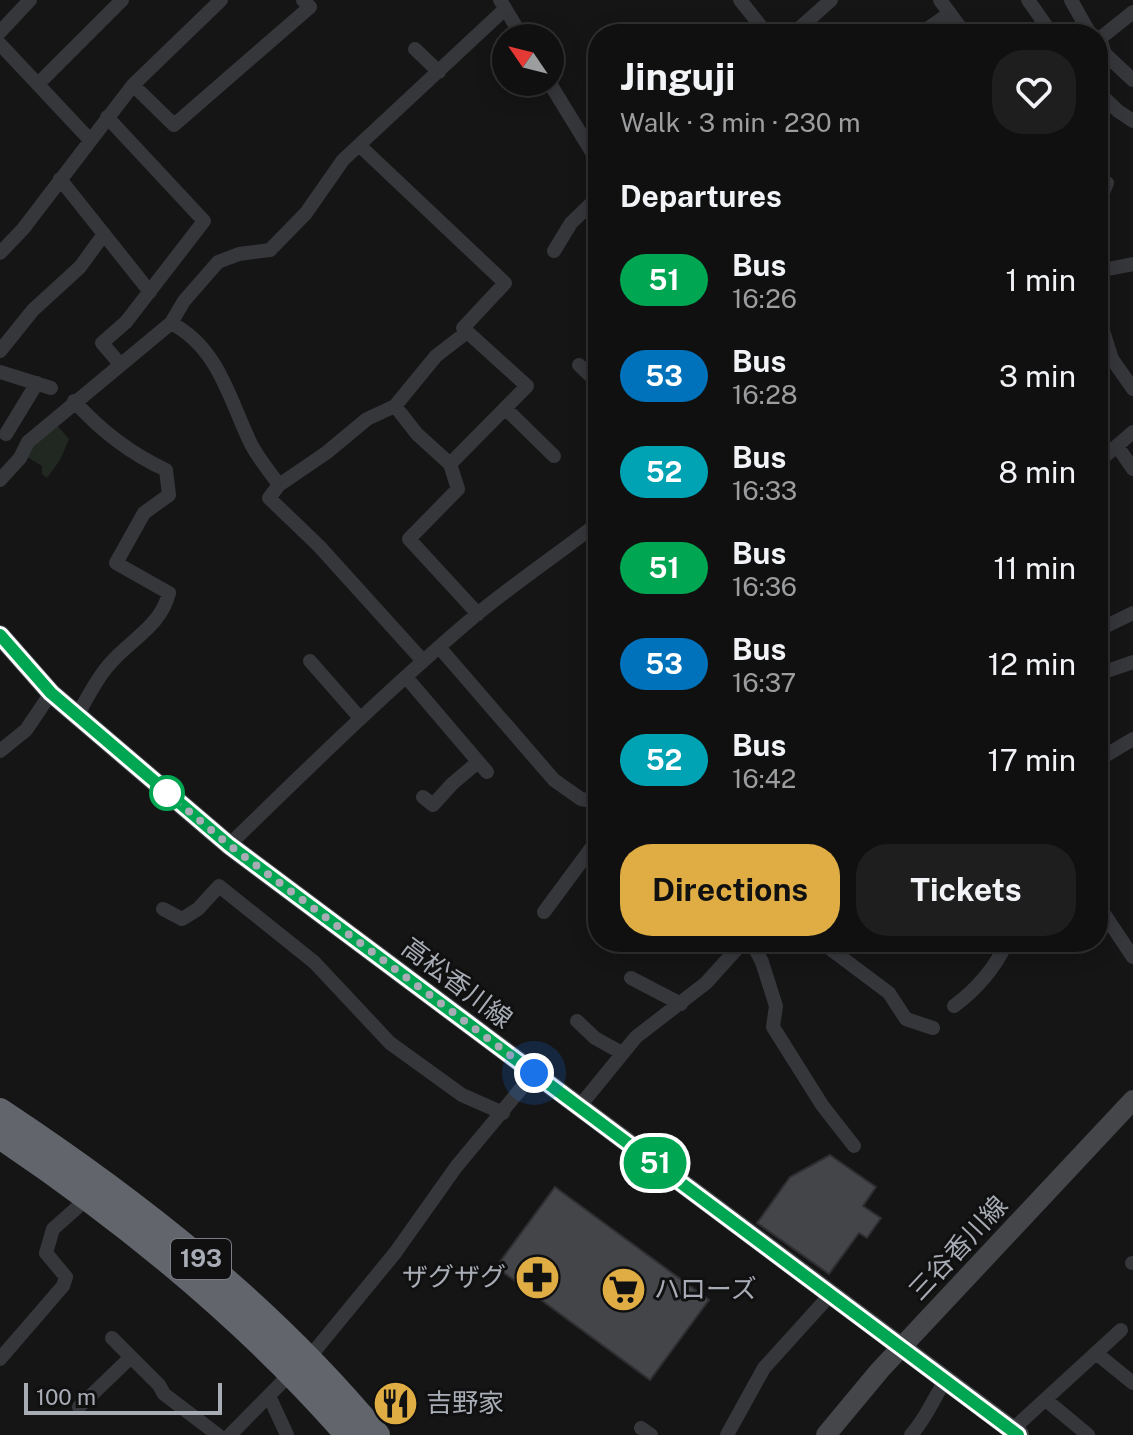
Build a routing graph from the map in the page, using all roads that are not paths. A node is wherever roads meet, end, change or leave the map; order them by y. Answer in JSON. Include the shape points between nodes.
{"nodes":[{"id":1,"x":30,"y":0,"type":"edge"},
{"id":2,"x":122,"y":0,"type":"edge"},
{"id":3,"x":221,"y":0,"type":"edge"},
{"id":4,"x":303,"y":0,"type":"edge"},
{"id":5,"x":740,"y":0,"type":"edge"},
{"id":6,"x":831,"y":0,"type":"edge"},
{"id":7,"x":940,"y":0,"type":"edge"},
{"id":8,"x":1028,"y":0,"type":"edge"},
{"id":9,"x":1071,"y":0,"type":"edge"},
{"id":10,"x":502,"y":3,"type":"edge"},
{"id":11,"x":1133,"y":12,"type":"edge"},
{"id":12,"x":950,"y":13,"type":"junction"},
{"id":13,"x":515,"y":24,"type":"edge"},
{"id":14,"x":759,"y":24,"type":"edge"},
{"id":15,"x":804,"y":24,"type":"edge"},
{"id":16,"x":934,"y":24,"type":"edge"},
{"id":17,"x":958,"y":24,"type":"edge"},
{"id":18,"x":1045,"y":24,"type":"edge"},
{"id":19,"x":1087,"y":24,"type":"edge"},
{"id":20,"x":1108,"y":30,"type":"edge"},
{"id":21,"x":0,"y":31,"type":"edge"},
{"id":22,"x":0,"y":44,"type":"edge"},
{"id":23,"x":415,"y":49,"type":"dead end"},
{"id":24,"x":1108,"y":57,"type":"edge"},
{"id":25,"x":439,"y":72,"type":"junction"},
{"id":26,"x":1133,"y":80,"type":"edge"},
{"id":27,"x":38,"y":84,"type":"junction"},
{"id":28,"x":133,"y":85,"type":"junction"},
{"id":29,"x":558,"y":96,"type":"edge"},
{"id":30,"x":1108,"y":102,"type":"edge"},
{"id":31,"x":107,"y":117,"type":"junction"},
{"id":32,"x":1133,"y":121,"type":"edge"},
{"id":33,"x":90,"y":140,"type":"junction"},
{"id":34,"x":359,"y":145,"type":"junction"},
{"id":35,"x":588,"y":146,"type":"edge"},
{"id":36,"x":60,"y":179,"type":"junction"},
{"id":37,"x":588,"y":207,"type":"edge"},
{"id":38,"x":104,"y":234,"type":"junction"},
{"id":39,"x":554,"y":251,"type":"dead end"},
{"id":40,"x":0,"y":253,"type":"edge"},
{"id":41,"x":1133,"y":264,"type":"edge"},
{"id":42,"x":1108,"y":269,"type":"edge"},
{"id":43,"x":150,"y":292,"type":"junction"},
{"id":44,"x":171,"y":323,"type":"junction"},
{"id":45,"x":467,"y":332,"type":"junction"},
{"id":46,"x":1108,"y":346,"type":"edge"},
{"id":47,"x":0,"y":351,"type":"edge"},
{"id":48,"x":1112,"y":359,"type":"junction"},
{"id":49,"x":1108,"y":361,"type":"edge"},
{"id":50,"x":120,"y":364,"type":"junction"},
{"id":51,"x":579,"y":365,"type":"dead end"},
{"id":52,"x":0,"y":372,"type":"edge"},
{"id":53,"x":588,"y":374,"type":"edge"},
{"id":54,"x":1133,"y":389,"type":"edge"},
{"id":55,"x":74,"y":401,"type":"junction"},
{"id":56,"x":395,"y":406,"type":"junction"},
{"id":57,"x":505,"y":408,"type":"junction"},
{"id":58,"x":1133,"y":432,"type":"edge"},
{"id":59,"x":6,"y":434,"type":"dead end"},
{"id":60,"x":1117,"y":446,"type":"junction"},
{"id":61,"x":1108,"y":454,"type":"edge"},
{"id":62,"x":554,"y":456,"type":"dead end"},
{"id":63,"x":450,"y":464,"type":"junction"},
{"id":64,"x":1133,"y":469,"type":"edge"},
{"id":65,"x":0,"y":480,"type":"edge"},
{"id":66,"x":279,"y":485,"type":"junction"},
{"id":67,"x":588,"y":531,"type":"edge"},
{"id":68,"x":1133,"y":613,"type":"edge"},
{"id":69,"x":478,"y":614,"type":"junction"},
{"id":70,"x":1108,"y":625,"type":"edge"},
{"id":71,"x":0,"y":635,"type":"edge"},
{"id":72,"x":439,"y":647,"type":"junction"},
{"id":73,"x":310,"y":661,"type":"dead end"},
{"id":74,"x":423,"y":661,"type":"junction"},
{"id":75,"x":1133,"y":662,"type":"edge"},
{"id":76,"x":1110,"y":670,"type":"dead end"},
{"id":77,"x":406,"y":677,"type":"junction"},
{"id":78,"x":51,"y":693,"type":"junction"},
{"id":79,"x":77,"y":716,"type":"junction"},
{"id":80,"x":360,"y":718,"type":"junction"},
{"id":81,"x":1133,"y":739,"type":"edge"},
{"id":82,"x":0,"y":751,"type":"edge"},
{"id":83,"x":1108,"y":754,"type":"edge"},
{"id":84,"x":423,"y":797,"type":"dead end"},
{"id":85,"x":588,"y":800,"type":"edge"},
{"id":86,"x":229,"y":845,"type":"junction"},
{"id":87,"x":588,"y":853,"type":"edge"},
{"id":88,"x":163,"y":909,"type":"dead end"},
{"id":89,"x":544,"y":912,"type":"dead end"},
{"id":90,"x":1108,"y":920,"type":"edge"},
{"id":91,"x":734,"y":952,"type":"edge"},
{"id":92,"x":757,"y":952,"type":"edge"},
{"id":93,"x":834,"y":952,"type":"edge"},
{"id":94,"x":1003,"y":952,"type":"edge"},
{"id":95,"x":1133,"y":957,"type":"edge"},
{"id":96,"x":631,"y":978,"type":"dead end"},
{"id":97,"x":681,"y":1004,"type":"junction"},
{"id":98,"x":954,"y":1006,"type":"dead end"},
{"id":99,"x":577,"y":1021,"type":"dead end"},
{"id":100,"x":933,"y":1028,"type":"dead end"},
{"id":101,"x":622,"y":1053,"type":"junction"},
{"id":102,"x":534,"y":1073,"type":"junction"},
{"id":103,"x":1133,"y":1100,"type":"edge"},
{"id":104,"x":579,"y":1107,"type":"junction"},
{"id":105,"x":0,"y":1111,"type":"edge"},
{"id":106,"x":503,"y":1113,"type":"junction"},
{"id":107,"x":0,"y":1136,"type":"edge"},
{"id":108,"x":854,"y":1146,"type":"dead end"},
{"id":109,"x":89,"y":1197,"type":"junction"},
{"id":110,"x":831,"y":1294,"type":"junction"},
{"id":111,"x":1121,"y":1330,"type":"dead end"},
{"id":112,"x":112,"y":1338,"type":"dead end"},
{"id":113,"x":901,"y":1347,"type":"junction"},
{"id":114,"x":1096,"y":1353,"type":"junction"},
{"id":115,"x":131,"y":1357,"type":"junction"},
{"id":116,"x":0,"y":1359,"type":"edge"},
{"id":117,"x":300,"y":1366,"type":"junction"},
{"id":118,"x":945,"y":1381,"type":"junction"},
{"id":119,"x":1133,"y":1383,"type":"edge"},
{"id":120,"x":269,"y":1396,"type":"junction"},
{"id":121,"x":1046,"y":1400,"type":"junction"},
{"id":122,"x":79,"y":1407,"type":"dead end"},
{"id":123,"x":1015,"y":1432,"type":"edge"},
{"id":124,"x":218,"y":1435,"type":"edge"},
{"id":125,"x":230,"y":1435,"type":"edge"},
{"id":126,"x":287,"y":1435,"type":"edge"},
{"id":127,"x":348,"y":1435,"type":"edge"},
{"id":128,"x":377,"y":1435,"type":"edge"},
{"id":129,"x":727,"y":1435,"type":"edge"},
{"id":130,"x":826,"y":1435,"type":"edge"},
{"id":131,"x":911,"y":1435,"type":"edge"},
{"id":132,"x":1088,"y":1435,"type":"edge"}],
"edges":[{"from":1,"to":21,"type":"street"},
{"from":2,"to":27,"type":"street"},
{"from":3,"to":28,"type":"street"},
{"from":4,"to":28,"type":"street","via":[[310,7],[174,125]]},
{"from":5,"to":14,"type":"street"},
{"from":6,"to":15,"type":"street"},
{"from":7,"to":12,"type":"street"},
{"from":8,"to":18,"type":"street"},
{"from":9,"to":19,"type":"street"},
{"from":10,"to":13,"type":"street"},
{"from":10,"to":25,"type":"street"},
{"from":11,"to":20,"type":"street"},
{"from":12,"to":16,"type":"street"},
{"from":12,"to":17,"type":"street"},
{"from":22,"to":27,"type":"street"},
{"from":23,"to":25,"type":"street"},
{"from":24,"to":26,"type":"street"},
{"from":25,"to":34,"type":"street"},
{"from":27,"to":33,"type":"street"},
{"from":28,"to":31,"type":"street"},
{"from":29,"to":35,"type":"street"},
{"from":30,"to":32,"type":"street"},
{"from":31,"to":33,"type":"street"},
{"from":31,"to":43,"type":"street","via":[[204,221]]},
{"from":33,"to":36,"type":"street"},
{"from":34,"to":44,"type":"street","via":[[270,250],[218,262]]},
{"from":34,"to":45,"type":"street","via":[[505,283],[463,328]]},
{"from":36,"to":38,"type":"street"},
{"from":36,"to":40,"type":"street"},
{"from":37,"to":39,"type":"street"},
{"from":38,"to":43,"type":"street"},
{"from":38,"to":47,"type":"street"},
{"from":41,"to":42,"type":"street"},
{"from":43,"to":50,"type":"street","via":[[102,343]]},
{"from":44,"to":50,"type":"street"},
{"from":44,"to":66,"type":"street","via":[[219,369],[251,445]]},
{"from":45,"to":56,"type":"street","via":[[436,356]]},
{"from":45,"to":57,"type":"street","via":[[527,386]]},
{"from":46,"to":48,"type":"street"},
{"from":48,"to":49,"type":"street"},
{"from":48,"to":54,"type":"street"},
{"from":50,"to":55,"type":"street"},
{"from":51,"to":53,"type":"street"},
{"from":52,"to":59,"type":"street","via":[[44,386]]},
{"from":55,"to":65,"type":"street","via":[[28,442]]},
{"from":55,"to":79,"type":"street","via":[[124,448],[166,470],[169,495],[144,513],[116,563],[169,593],[165,606],[156,622],[110,663]]},
{"from":56,"to":63,"type":"street"},
{"from":56,"to":66,"type":"street","via":[[367,419]]},
{"from":57,"to":62,"type":"street"},
{"from":57,"to":63,"type":"street"},
{"from":58,"to":60,"type":"street"},
{"from":60,"to":61,"type":"street"},
{"from":60,"to":64,"type":"street"},
{"from":63,"to":69,"type":"street","via":[[458,489],[409,539]]},
{"from":66,"to":74,"type":"street","via":[[269,498]]},
{"from":67,"to":69,"type":"street"},
{"from":68,"to":70,"type":"street"},
{"from":69,"to":72,"type":"street"},
{"from":71,"to":78,"type":"main road","name":"高松香川線"},
{"from":72,"to":74,"type":"street"},
{"from":72,"to":85,"type":"street","via":[[554,780]]},
{"from":73,"to":80,"type":"street"},
{"from":74,"to":77,"type":"street"},
{"from":75,"to":76,"type":"street"},
{"from":77,"to":80,"type":"street"},
{"from":77,"to":84,"type":"street","via":[[482,767],[452,784],[433,805]]},
{"from":78,"to":79,"type":"main road","name":"高松香川線"},
{"from":78,"to":82,"type":"street","via":[[26,730]]},
{"from":79,"to":86,"type":"main road","name":"高松香川線"},
{"from":80,"to":86,"type":"street"},
{"from":81,"to":83,"type":"street"},
{"from":86,"to":102,"type":"main road","name":"高松香川線"},
{"from":87,"to":89,"type":"street"},
{"from":88,"to":106,"type":"street","via":[[182,919],[219,886],[314,962],[390,1043],[462,1095]]},
{"from":90,"to":95,"type":"street"},
{"from":91,"to":97,"type":"street"},
{"from":92,"to":108,"type":"street","via":[[776,1006],[773,1027]]},
{"from":93,"to":100,"type":"street","via":[[889,993],[906,1019]]},
{"from":94,"to":98,"type":"street"},
{"from":96,"to":97,"type":"street"},
{"from":97,"to":101,"type":"street"},
{"from":99,"to":101,"type":"street"},
{"from":101,"to":104,"type":"street"},
{"from":102,"to":104,"type":"main road","name":"高松香川線"},
{"from":102,"to":106,"type":"street"},
{"from":103,"to":113,"type":"main road","name":"三谷香川線"},
{"from":104,"to":110,"type":"main road","name":"高松香川線"},
{"from":105,"to":117,"type":"highway","number":"193","via":[[177,1238],[246,1299]]},
{"from":106,"to":117,"type":"street"},
{"from":107,"to":109,"type":"highway","number":"193"},
{"from":109,"to":116,"type":"street","via":[[53,1229],[46,1253],[66,1277],[63,1286]]},
{"from":109,"to":117,"type":"highway","number":"193"},
{"from":110,"to":113,"type":"main road","name":"高松香川線"},
{"from":110,"to":129,"type":"street","via":[[764,1368]]},
{"from":111,"to":114,"type":"street"},
{"from":112,"to":115,"type":"street"},
{"from":113,"to":118,"type":"main road","name":"高松香川線"},
{"from":113,"to":130,"type":"main road","name":"三谷香川線"},
{"from":114,"to":119,"type":"street"},
{"from":114,"to":121,"type":"street"},
{"from":115,"to":122,"type":"street"},
{"from":115,"to":124,"type":"street","via":[[164,1394]]},
{"from":117,"to":120,"type":"street"},
{"from":117,"to":127,"type":"highway","number":"193"},
{"from":117,"to":128,"type":"highway","number":"193"},
{"from":118,"to":123,"type":"main road","name":"高松香川線"},
{"from":118,"to":131,"type":"street","via":[[927,1418]]},
{"from":120,"to":125,"type":"street"},
{"from":120,"to":126,"type":"street"},
{"from":121,"to":123,"type":"street"},
{"from":121,"to":132,"type":"street"}]}
